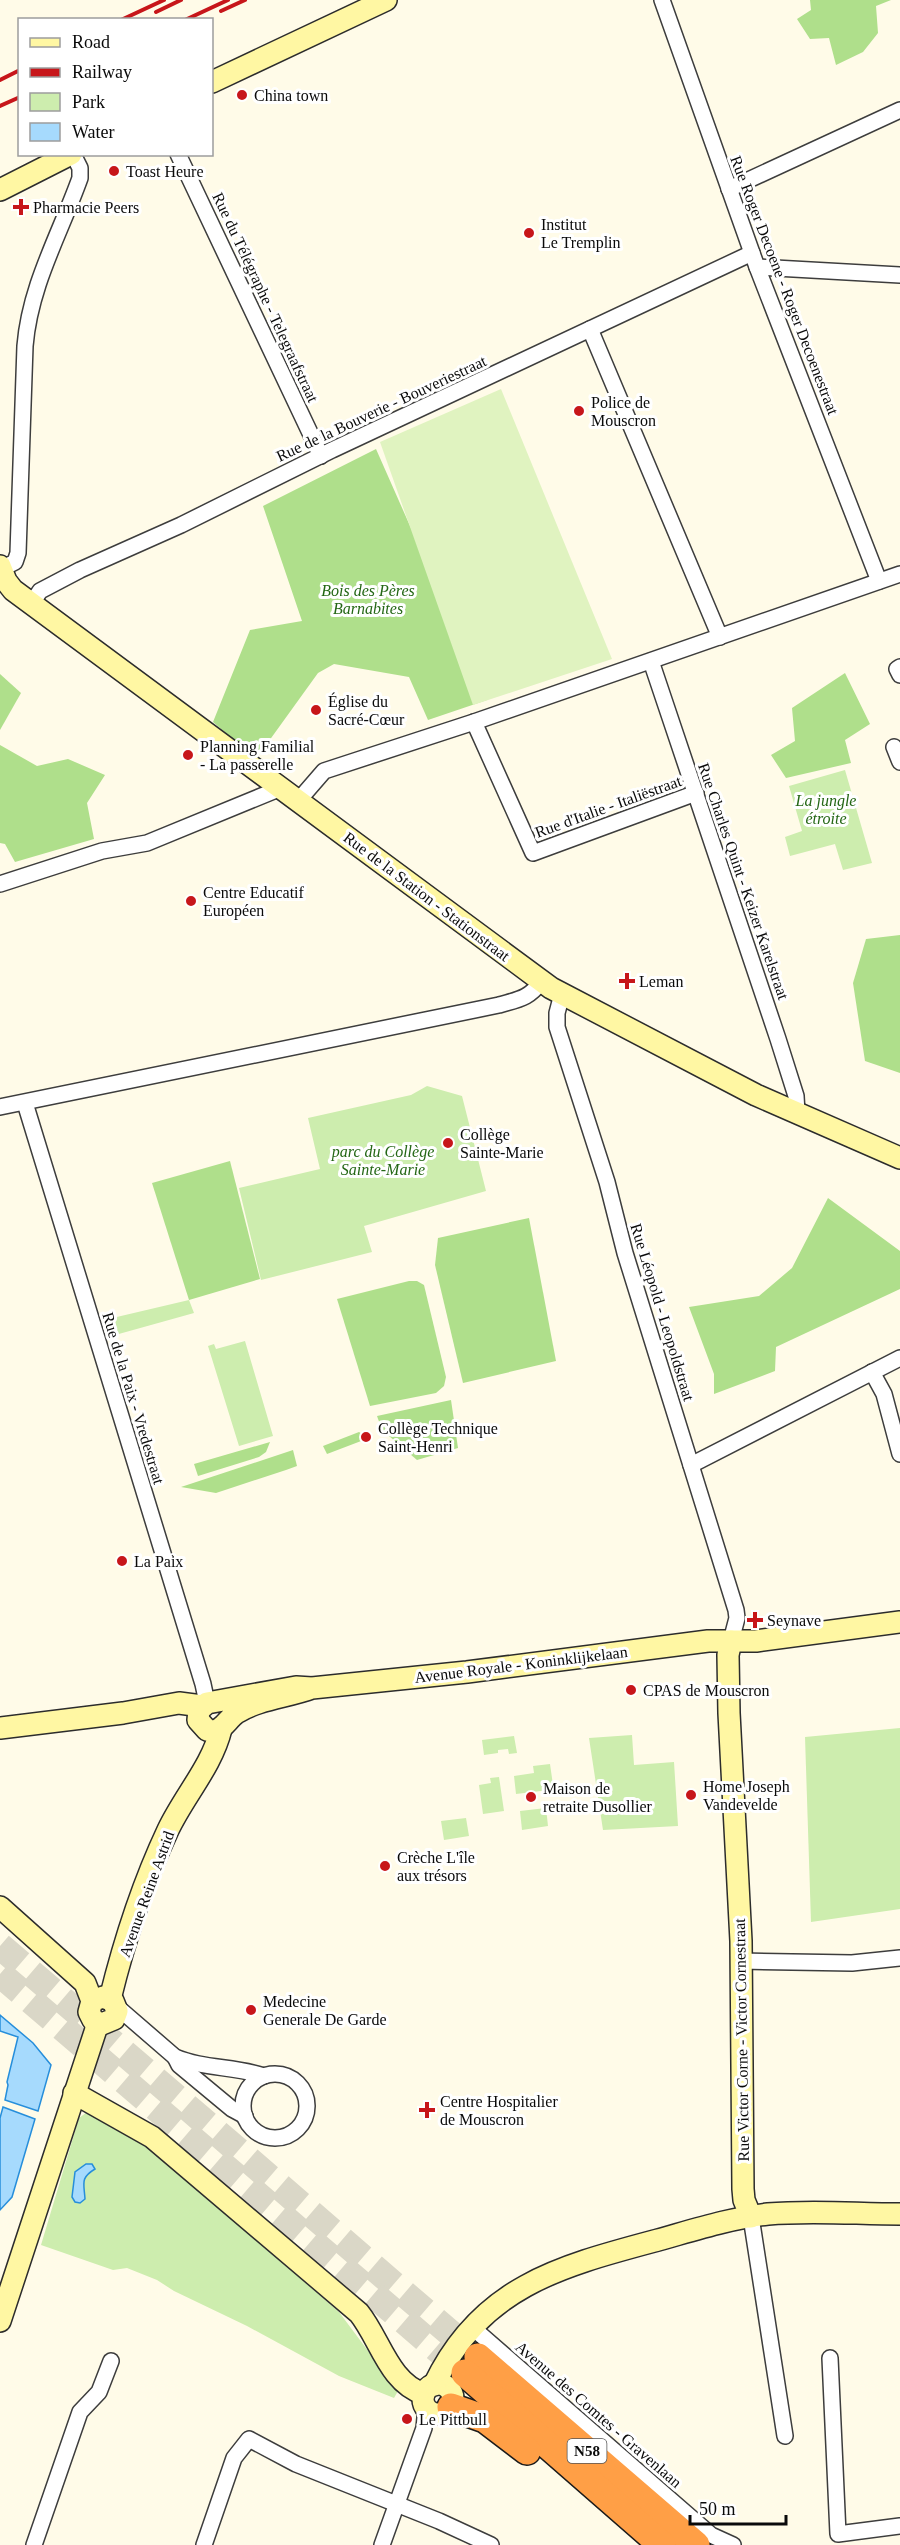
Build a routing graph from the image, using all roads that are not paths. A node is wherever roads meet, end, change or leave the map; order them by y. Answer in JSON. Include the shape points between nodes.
{"nodes":[{"id":1,"x":386,"y":0,"type":"edge"},
{"id":2,"x":662,"y":0,"type":"edge"},
{"id":3,"x":213,"y":82,"type":"edge"},
{"id":4,"x":900,"y":110,"type":"edge"},
{"id":5,"x":68,"y":156,"type":"edge"},
{"id":6,"x":73,"y":156,"type":"edge"},
{"id":7,"x":179,"y":156,"type":"edge"},
{"id":8,"x":729,"y":189,"type":"junction"},
{"id":9,"x":0,"y":190,"type":"edge"},
{"id":10,"x":754,"y":260,"type":"junction"},
{"id":11,"x":900,"y":275,"type":"edge"},
{"id":12,"x":590,"y":329,"type":"junction"},
{"id":13,"x":321,"y":456,"type":"junction"},
{"id":14,"x":1,"y":567,"type":"edge"},
{"id":15,"x":898,"y":579,"type":"edge"},
{"id":16,"x":879,"y":581,"type":"junction"},
{"id":17,"x":7,"y":595,"type":"edge"},
{"id":18,"x":32,"y":603,"type":"junction"},
{"id":19,"x":720,"y":637,"type":"junction"},
{"id":20,"x":651,"y":661,"type":"junction"},
{"id":21,"x":900,"y":667,"type":"edge"},
{"id":22,"x":900,"y":675,"type":"edge"},
{"id":23,"x":474,"y":722,"type":"junction"},
{"id":24,"x":894,"y":747,"type":"dead end"},
{"id":25,"x":900,"y":762,"type":"edge"},
{"id":26,"x":281,"y":788,"type":"junction"},
{"id":27,"x":696,"y":793,"type":"junction"},
{"id":28,"x":298,"y":801,"type":"junction"},
{"id":29,"x":0,"y":884,"type":"edge"},
{"id":30,"x":542,"y":981,"type":"junction"},
{"id":31,"x":561,"y":994,"type":"junction"},
{"id":32,"x":25,"y":1103,"type":"junction"},
{"id":33,"x":0,"y":1107,"type":"edge"},
{"id":34,"x":797,"y":1113,"type":"junction"},
{"id":35,"x":900,"y":1158,"type":"edge"},
{"id":36,"x":900,"y":1358,"type":"edge"},
{"id":37,"x":872,"y":1371,"type":"junction"},
{"id":38,"x":900,"y":1454,"type":"edge"},
{"id":39,"x":691,"y":1465,"type":"junction"},
{"id":40,"x":900,"y":1622,"type":"edge"},
{"id":41,"x":731,"y":1641,"type":"junction"},
{"id":42,"x":215,"y":1712,"type":"junction"},
{"id":43,"x":0,"y":1728,"type":"edge"},
{"id":44,"x":0,"y":1907,"type":"edge"},
{"id":45,"x":123,"y":1953,"type":"junction"},
{"id":46,"x":900,"y":1958,"type":"edge"},
{"id":47,"x":741,"y":1961,"type":"junction"},
{"id":48,"x":75,"y":1972,"type":"junction"},
{"id":49,"x":105,"y":2010,"type":"junction"},
{"id":50,"x":175,"y":2057,"type":"junction"},
{"id":51,"x":203,"y":2064,"type":"junction"},
{"id":52,"x":192,"y":2076,"type":"junction"},
{"id":53,"x":264,"y":2076,"type":"junction"},
{"id":54,"x":74,"y":2093,"type":"junction"},
{"id":55,"x":245,"y":2116,"type":"junction"},
{"id":56,"x":900,"y":2214,"type":"edge"},
{"id":57,"x":751,"y":2217,"type":"junction"},
{"id":58,"x":0,"y":2321,"type":"edge"},
{"id":59,"x":472,"y":2328,"type":"junction"},
{"id":60,"x":830,"y":2358,"type":"dead end"},
{"id":61,"x":111,"y":2361,"type":"dead end"},
{"id":62,"x":443,"y":2392,"type":"junction"},
{"id":63,"x":786,"y":2436,"type":"dead end"},
{"id":64,"x":395,"y":2504,"type":"junction"},
{"id":65,"x":900,"y":2526,"type":"edge"},
{"id":66,"x":34,"y":2545,"type":"edge"},
{"id":67,"x":204,"y":2545,"type":"edge"},
{"id":68,"x":382,"y":2545,"type":"edge"},
{"id":69,"x":491,"y":2545,"type":"edge"},
{"id":70,"x":638,"y":2545,"type":"edge"},
{"id":71,"x":662,"y":2545,"type":"edge"},
{"id":72,"x":696,"y":2545,"type":"edge"},
{"id":73,"x":733,"y":2545,"type":"edge"}],
"edges":[{"from":1,"to":3,"type":"street"},
{"from":2,"to":8,"type":"street","name":"Rue Roger Decoene - Roger Decoenestraat"},
{"from":4,"to":8,"type":"street"},
{"from":5,"to":9,"type":"street"},
{"from":6,"to":14,"type":"street","via":[[80,178],[37,282],[28,317],[18,553],[15,562]]},
{"from":7,"to":13,"type":"street","name":"Rue du Télégraphe - Telegraafstraat"},
{"from":8,"to":10,"type":"street","name":"Rue Roger Decoene - Roger Decoenestraat"},
{"from":10,"to":11,"type":"street"},
{"from":10,"to":12,"type":"street","name":"Rue de la Bouverie - Bouveriestraat"},
{"from":10,"to":16,"type":"street","name":"Rue Roger Decoene - Roger Decoenestraat"},
{"from":12,"to":13,"type":"street","name":"Rue de la Bouverie - Bouveriestraat"},
{"from":12,"to":19,"type":"street"},
{"from":13,"to":18,"type":"street","name":"Rue de la Bouverie - Bouveriestraat","via":[[80,570],[40,591]]},
{"from":14,"to":17,"type":"street","name":"Rue de la Station - Stationstraat"},
{"from":15,"to":16,"type":"street"},
{"from":16,"to":19,"type":"street"},
{"from":17,"to":18,"type":"street","name":"Rue de la Station - Stationstraat"},
{"from":18,"to":26,"type":"street","name":"Rue de la Station - Stationstraat"},
{"from":19,"to":20,"type":"street"},
{"from":20,"to":23,"type":"street"},
{"from":20,"to":27,"type":"street","name":"Rue Charles Quint - Keizer Karelstraat"},
{"from":21,"to":22,"type":"street"},
{"from":23,"to":27,"type":"street","name":"Rue d'Italie - Italiëstraat","via":[[532,853]]},
{"from":23,"to":28,"type":"street","via":[[324,771]]},
{"from":24,"to":25,"type":"street"},
{"from":26,"to":28,"type":"street","name":"Rue de la Station - Stationstraat"},
{"from":26,"to":29,"type":"street","via":[[147,843],[102,851]]},
{"from":27,"to":34,"type":"street","name":"Rue Charles Quint - Keizer Karelstraat","via":[[796,1095]]},
{"from":28,"to":30,"type":"street","name":"Rue de la Station - Stationstraat"},
{"from":30,"to":31,"type":"street","name":"Rue de la Station - Stationstraat"},
{"from":30,"to":32,"type":"street","via":[[525,998],[499,1005]]},
{"from":31,"to":34,"type":"street","name":"Rue de la Station - Stationstraat","via":[[723,1080]]},
{"from":31,"to":39,"type":"street","name":"Rue Léopold - Leopoldstraat","via":[[557,1027]]},
{"from":32,"to":33,"type":"street"},
{"from":32,"to":42,"type":"street","name":"Rue de la Paix - Vredestraat","via":[[203,1684]]},
{"from":34,"to":35,"type":"street","name":"Rue de la Station - Stationstraat"},
{"from":36,"to":37,"type":"street"},
{"from":37,"to":38,"type":"street","via":[[884,1394]]},
{"from":37,"to":39,"type":"street"},
{"from":39,"to":41,"type":"street","name":"Rue Léopold - Leopoldstraat","via":[[736,1611]]},
{"from":40,"to":41,"type":"street","name":"Avenue Royale - Koninklijkelaan"},
{"from":41,"to":42,"type":"street","name":"Avenue Royale - Koninklijkelaan","via":[[467,1672],[296,1687]]},
{"from":41,"to":47,"type":"street","name":"Rue Victor Corne - Victor Cornestraat","via":[[729,1719]]},
{"from":42,"to":43,"type":"street","name":"Avenue Royale - Koninklijkelaan","via":[[180,1703]]},
{"from":42,"to":45,"type":"street","name":"Avenue Reine Astrid","via":[[209,1759],[156,1858]]},
{"from":44,"to":48,"type":"street"},
{"from":45,"to":48,"type":"street","via":[[103,1973]]},
{"from":45,"to":49,"type":"street","name":"Avenue Reine Astrid"},
{"from":46,"to":47,"type":"street","via":[[852,1963]]},
{"from":47,"to":57,"type":"street","name":"Rue Victor Corne - Victor Cornestraat","via":[[743,2189]]},
{"from":48,"to":49,"type":"street"},
{"from":49,"to":50,"type":"street","via":[[139,2026]]},
{"from":49,"to":54,"type":"street","name":"Avenue Reine Astrid"},
{"from":50,"to":51,"type":"street"},
{"from":50,"to":52,"type":"street","via":[[179,2066]]},
{"from":51,"to":52,"type":"street"},
{"from":51,"to":53,"type":"street"},
{"from":52,"to":55,"type":"street"},
{"from":53,"to":55,"type":"street","via":[[245,2093]]},
{"from":53,"to":55,"type":"street","via":[[285,2075],[300,2085],[307,2103],[305,2119],[291,2134],[275,2138],[258,2133]]},
{"from":54,"to":58,"type":"street","name":"Avenue Reine Astrid"},
{"from":54,"to":62,"type":"street","via":[[152,2137],[358,2313],[409,2387]]},
{"from":56,"to":57,"type":"street"},
{"from":57,"to":59,"type":"street","via":[[560,2269],[514,2292]]},
{"from":57,"to":63,"type":"street","name":"Rue Victor Corne - Victor Cornestraat"},
{"from":59,"to":62,"type":"street"},
{"from":59,"to":73,"type":"street","name":"Avenue des Comtes - Gravenlaan","via":[[711,2535]]},
{"from":60,"to":65,"type":"street","via":[[838,2534]]},
{"from":61,"to":66,"type":"street","via":[[99,2392],[80,2412]]},
{"from":62,"to":64,"type":"street"},
{"from":62,"to":70,"type":"highway","via":[[502,2431]]},
{"from":62,"to":71,"type":"highway","number":"N58"},
{"from":62,"to":72,"type":"highway","number":"N58"},
{"from":64,"to":67,"type":"street","via":[[296,2464],[249,2439],[234,2458]]},
{"from":64,"to":68,"type":"street"},
{"from":64,"to":69,"type":"street"}]}
